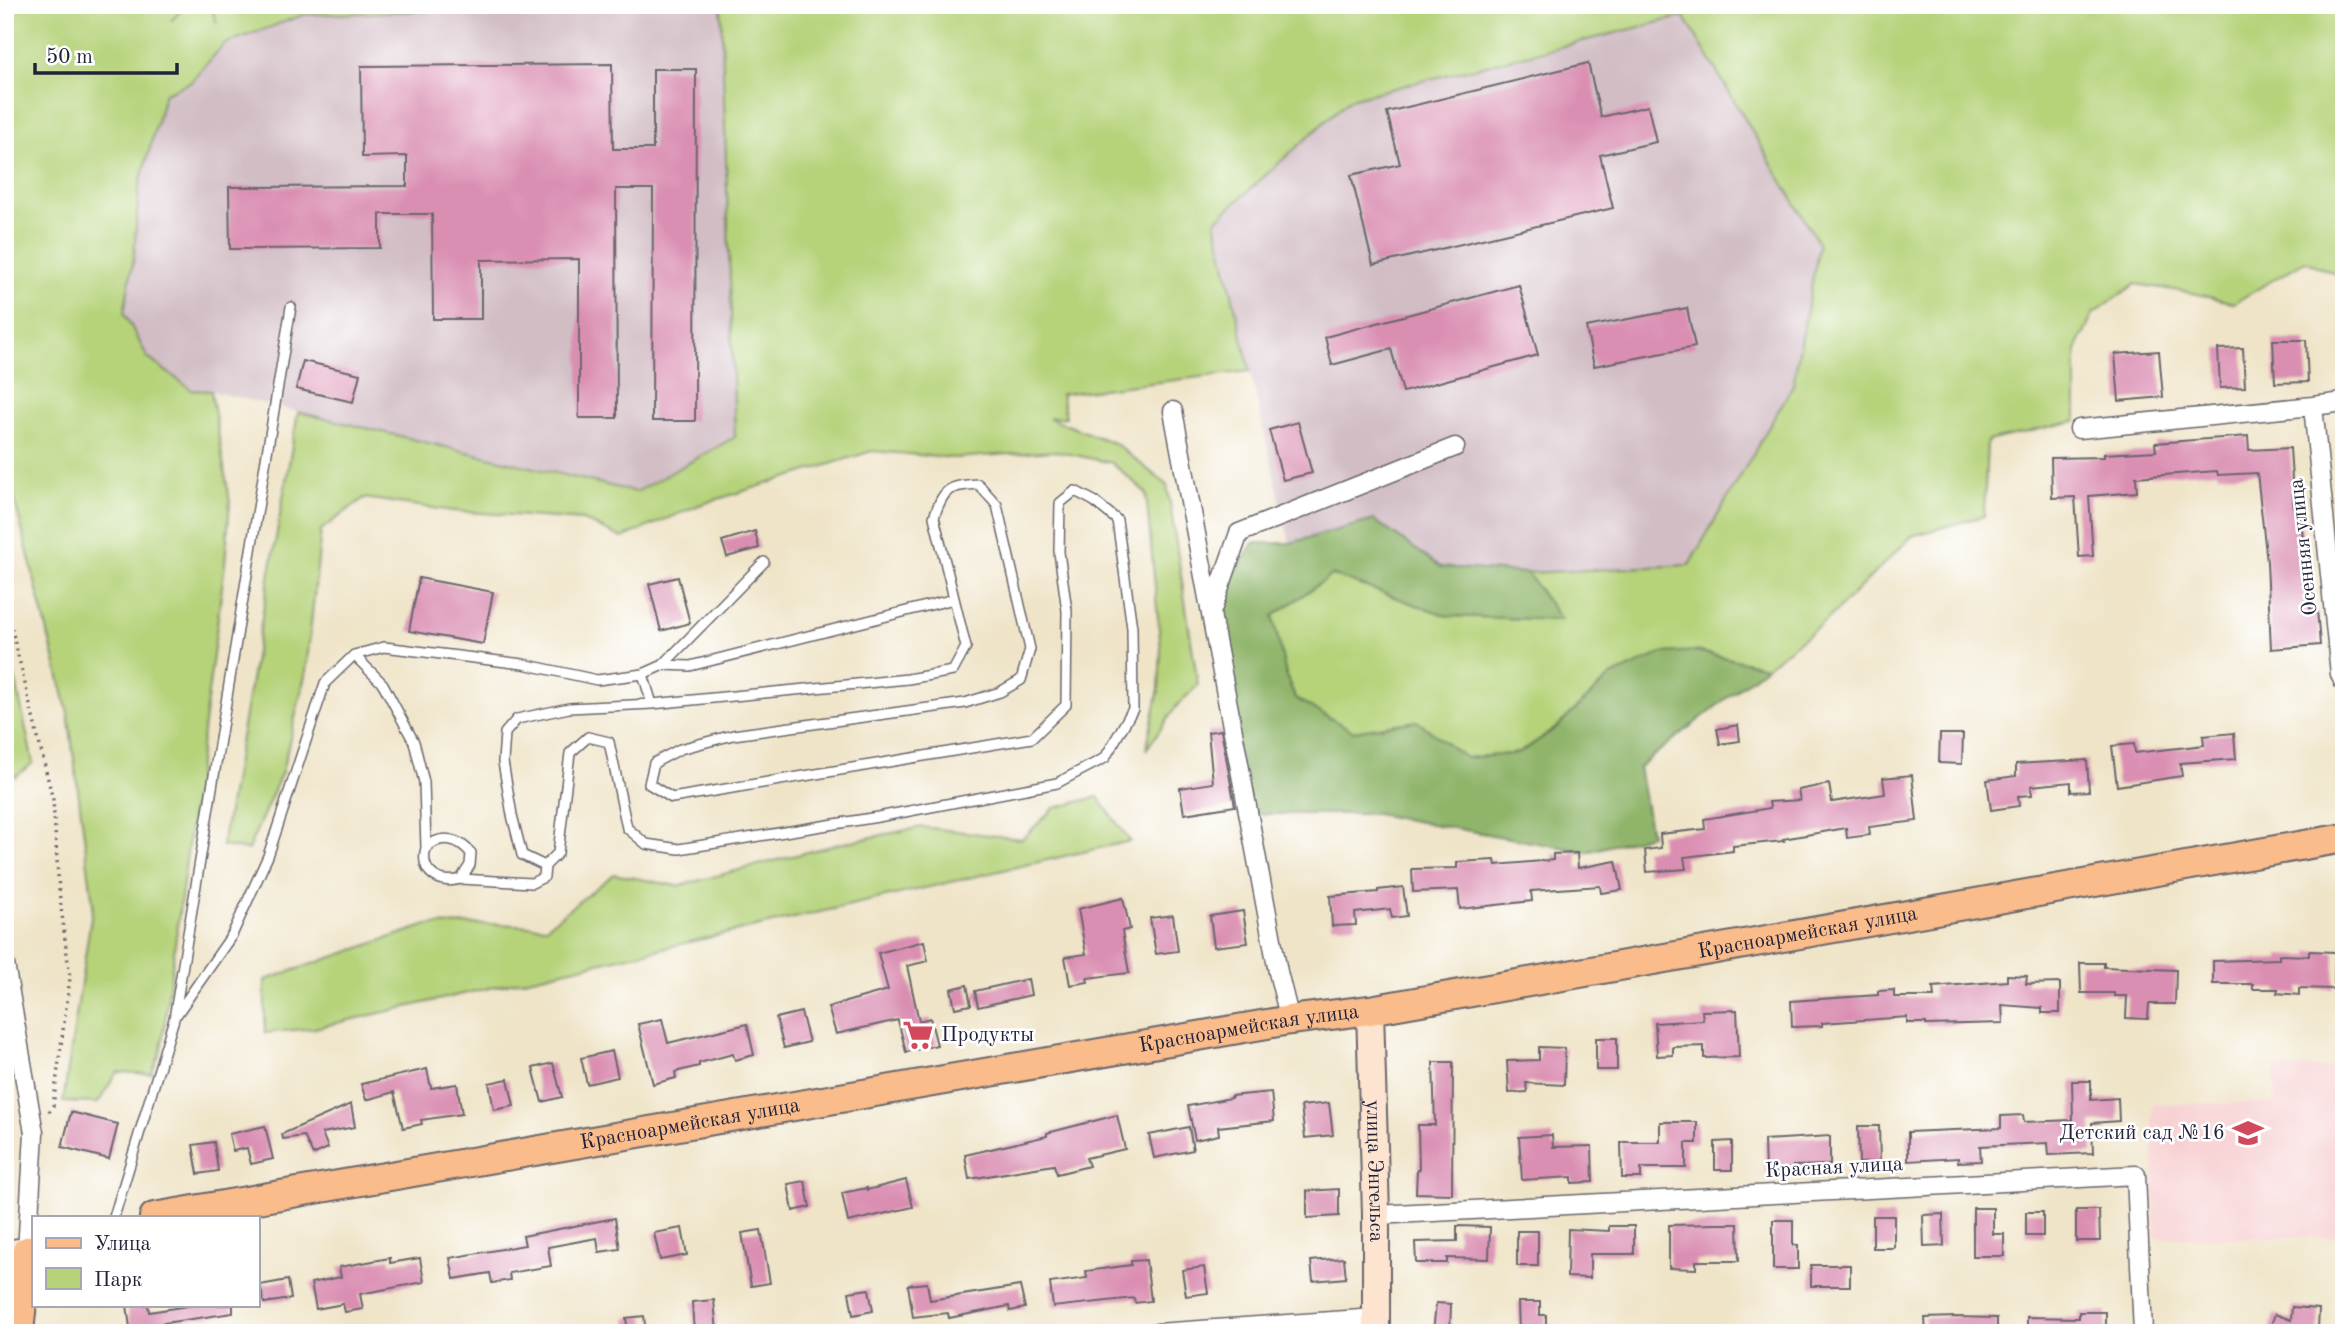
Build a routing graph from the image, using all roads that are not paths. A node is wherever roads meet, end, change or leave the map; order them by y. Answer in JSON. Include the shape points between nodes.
{"nodes":[{"id":1,"x":291,"y":307,"type":"dead end"},
{"id":2,"x":2344,"y":402,"type":"edge"},
{"id":3,"x":2313,"y":406,"type":"junction"},
{"id":4,"x":1172,"y":411,"type":"dead end"},
{"id":5,"x":2079,"y":429,"type":"dead end"},
{"id":6,"x":1455,"y":447,"type":"dead end"},
{"id":7,"x":764,"y":562,"type":"dead end"},
{"id":8,"x":954,"y":599,"type":"junction"},
{"id":9,"x":1211,"y":614,"type":"junction"},
{"id":10,"x":354,"y":655,"type":"junction"},
{"id":11,"x":663,"y":665,"type":"junction"},
{"id":12,"x":643,"y":674,"type":"junction"},
{"id":13,"x":2344,"y":683,"type":"edge"},
{"id":14,"x":652,"y":704,"type":"junction"},
{"id":15,"x":2344,"y":838,"type":"edge"},
{"id":16,"x":426,"y":848,"type":"junction"},
{"id":17,"x":545,"y":866,"type":"junction"},
{"id":18,"x":461,"y":879,"type":"junction"},
{"id":19,"x":5,"y":964,"type":"edge"},
{"id":20,"x":1370,"y":1010,"type":"junction"},
{"id":21,"x":174,"y":1018,"type":"junction"},
{"id":22,"x":1290,"y":1020,"type":"junction"},
{"id":23,"x":1376,"y":1215,"type":"junction"},
{"id":24,"x":114,"y":1216,"type":"edge"},
{"id":25,"x":160,"y":1216,"type":"edge"},
{"id":26,"x":22,"y":1251,"type":"edge"},
{"id":27,"x":1376,"y":1325,"type":"edge"},
{"id":28,"x":19,"y":1333,"type":"edge"},
{"id":29,"x":1157,"y":1333,"type":"edge"},
{"id":30,"x":2143,"y":1333,"type":"edge"}],
"edges":[{"from":1,"to":21,"type":"lane"},
{"from":2,"to":3,"type":"street"},
{"from":3,"to":5,"type":"street"},
{"from":3,"to":13,"type":"street","name":"Осенняя улица"},
{"from":4,"to":9,"type":"street"},
{"from":6,"to":9,"type":"street","via":[[1238,533]]},
{"from":7,"to":11,"type":"lane"},
{"from":8,"to":11,"type":"lane","via":[[690,666]]},
{"from":8,"to":14,"type":"lane","via":[[966,647],[953,671]]},
{"from":8,"to":17,"type":"lane","via":[[934,517],[941,498],[955,485],[978,484],[998,505],[1030,649],[1021,680],[965,703],[733,735],[680,749],[654,763],[649,784],[672,798],[1032,738],[1066,705],[1067,611],[1059,552],[1060,503],[1075,491],[1117,520],[1132,628],[1133,709],[1105,758],[1057,783],[679,849],[646,844],[626,828],[609,742],[587,737],[570,753],[558,853]]},
{"from":9,"to":22,"type":"street"},
{"from":10,"to":12,"type":"lane","via":[[384,647],[523,664],[597,680]]},
{"from":10,"to":16,"type":"lane","via":[[383,684],[414,742],[424,782]]},
{"from":10,"to":21,"type":"lane","via":[[325,683],[268,856],[232,935]]},
{"from":11,"to":12,"type":"lane"},
{"from":12,"to":14,"type":"lane"},
{"from":14,"to":17,"type":"lane","via":[[569,708],[517,719],[505,733],[503,762],[523,855]]},
{"from":15,"to":20,"type":"main road","name":"Красноармейская улица"},
{"from":16,"to":18,"type":"lane","via":[[423,858],[435,878]]},
{"from":16,"to":18,"type":"lane","via":[[433,841],[450,838],[464,845],[471,853],[470,865]]},
{"from":17,"to":18,"type":"lane","via":[[544,877],[532,883]]},
{"from":19,"to":26,"type":"street","via":[[34,1133]]},
{"from":20,"to":22,"type":"main road","name":"Красноармейская улица"},
{"from":20,"to":23,"type":"street","name":"улица Энгельса"},
{"from":21,"to":24,"type":"lane"},
{"from":22,"to":25,"type":"main road","name":"Красноармейская улица"},
{"from":23,"to":27,"type":"street","name":"улица Энгельса"},
{"from":23,"to":30,"type":"street","name":"Красная улица","via":[[2136,1175]]},
{"from":26,"to":28,"type":"main road"},
{"from":27,"to":29,"type":"street"}]}
